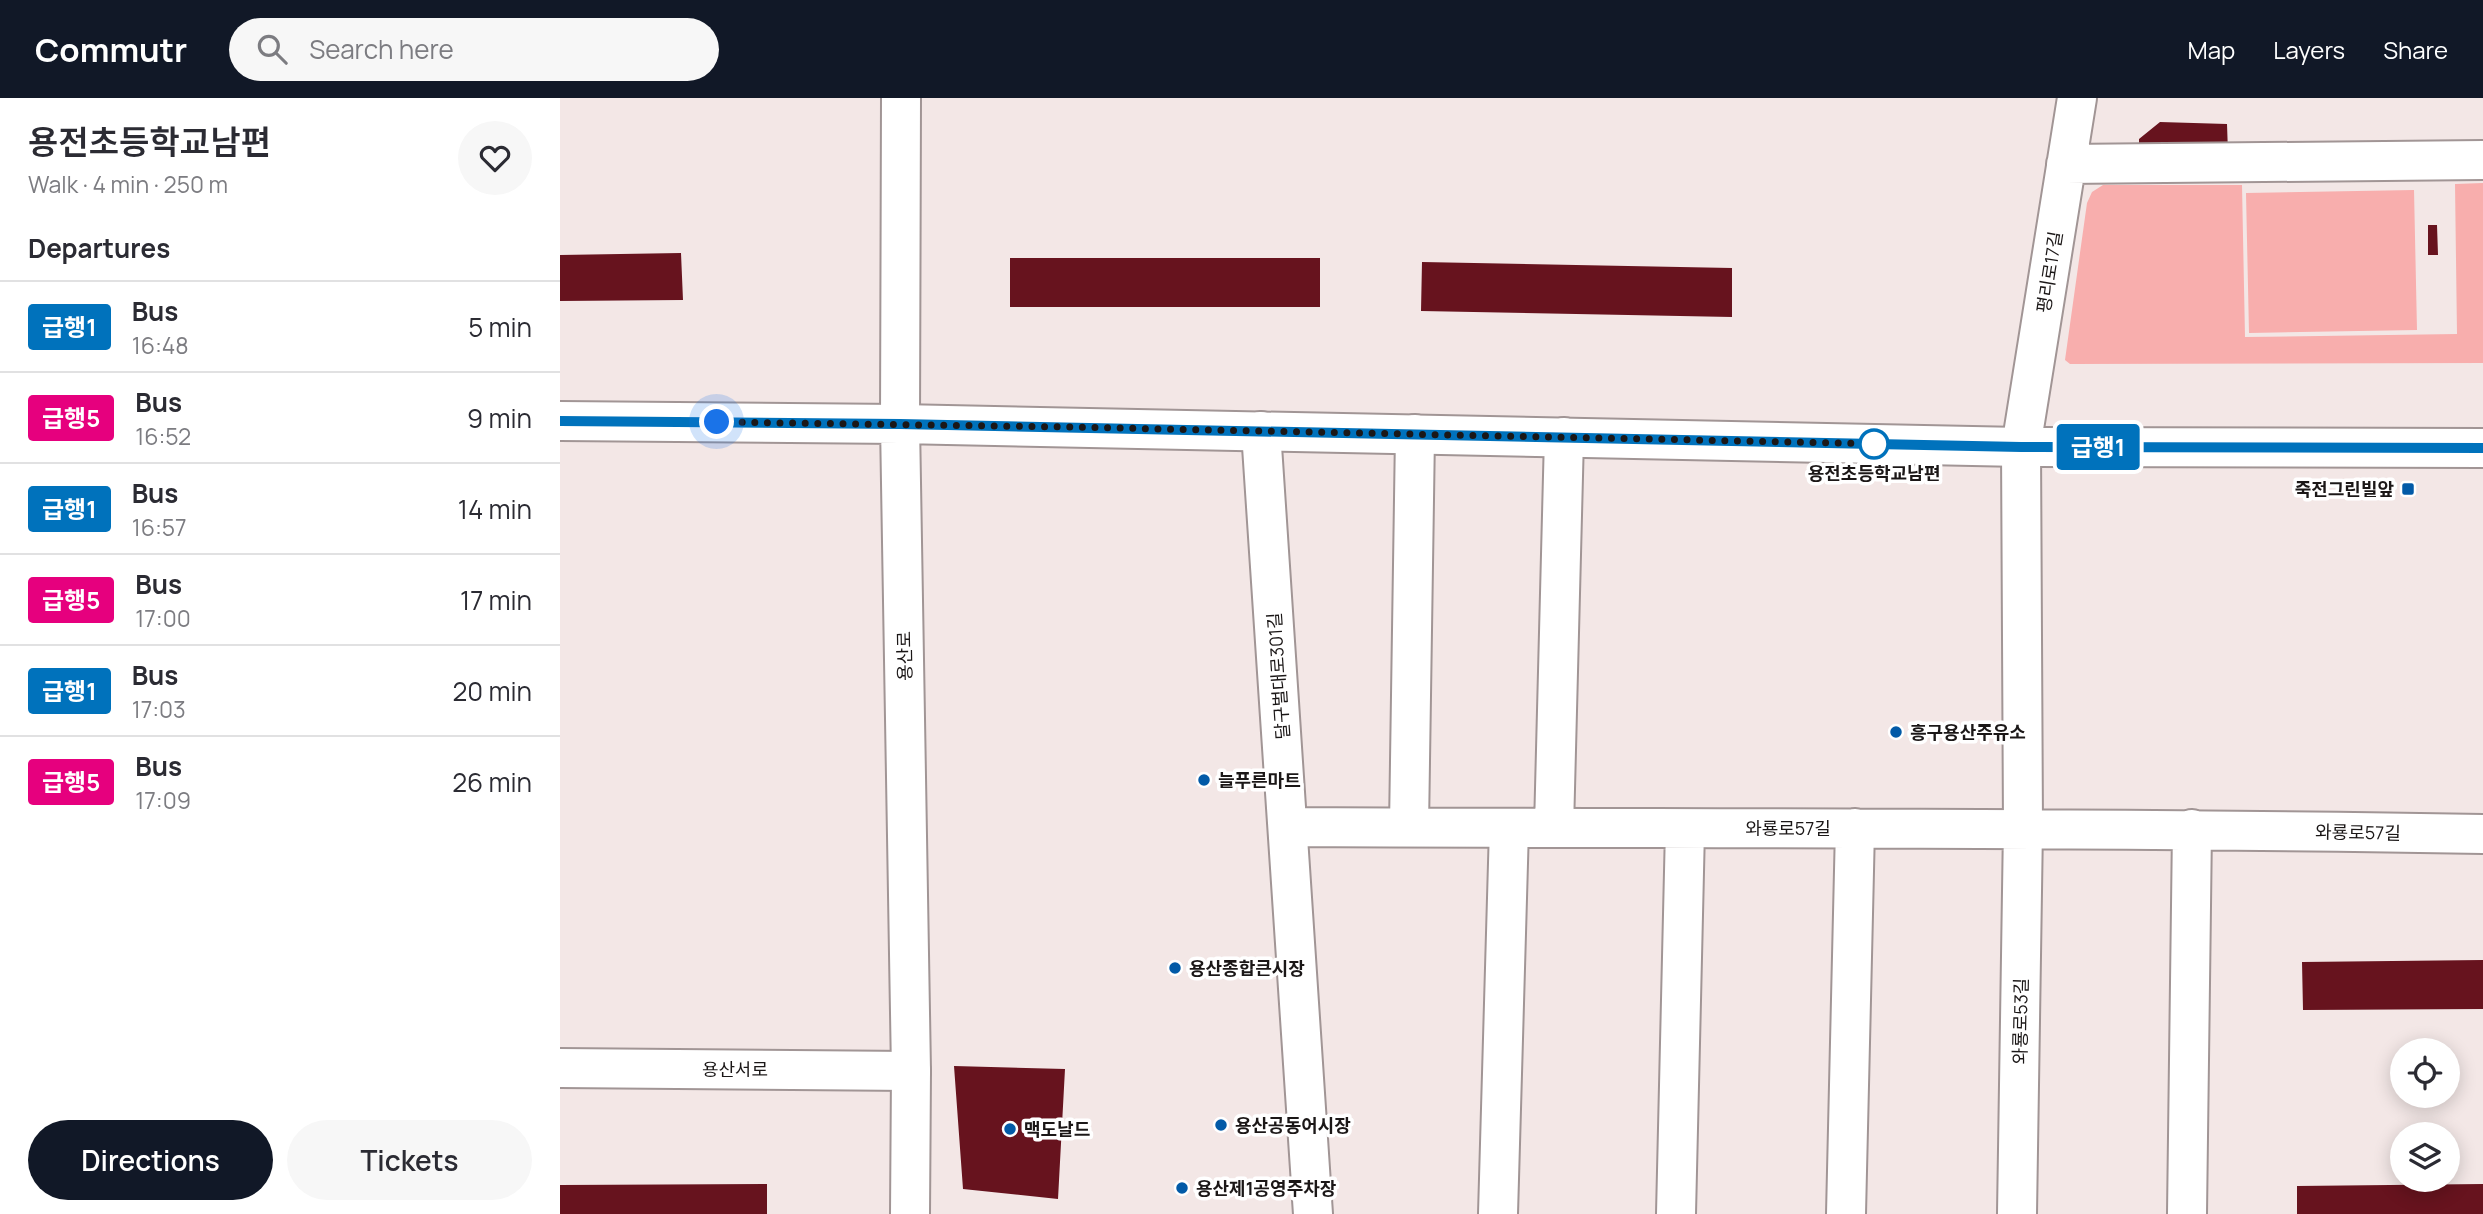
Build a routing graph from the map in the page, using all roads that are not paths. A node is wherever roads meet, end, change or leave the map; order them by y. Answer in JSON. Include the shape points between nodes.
{"nodes":[{"id":1,"x":901,"y":98,"type":"edge"},
{"id":2,"x":2077,"y":98,"type":"edge"},
{"id":3,"x":2483,"y":160,"type":"edge"},
{"id":4,"x":2066,"y":164,"type":"junction"},
{"id":5,"x":560,"y":421,"type":"edge"},
{"id":6,"x":900,"y":424,"type":"junction"},
{"id":7,"x":1261,"y":431,"type":"junction"},
{"id":8,"x":1415,"y":434,"type":"junction"},
{"id":9,"x":1564,"y":437,"type":"junction"},
{"id":10,"x":2021,"y":447,"type":"junction"},
{"id":11,"x":2483,"y":448,"type":"edge"},
{"id":12,"x":1288,"y":827,"type":"junction"},
{"id":13,"x":1409,"y":827,"type":"junction"},
{"id":14,"x":2023,"y":827,"type":"junction"},
{"id":15,"x":1510,"y":828,"type":"junction"},
{"id":16,"x":1554,"y":828,"type":"junction"},
{"id":17,"x":1855,"y":828,"type":"junction"},
{"id":18,"x":1685,"y":829,"type":"junction"},
{"id":19,"x":2192,"y":829,"type":"junction"},
{"id":20,"x":2483,"y":834,"type":"edge"},
{"id":21,"x":560,"y":1068,"type":"edge"},
{"id":22,"x":911,"y":1071,"type":"junction"},
{"id":23,"x":909,"y":1214,"type":"edge"},
{"id":24,"x":1313,"y":1214,"type":"edge"},
{"id":25,"x":1497,"y":1214,"type":"edge"},
{"id":26,"x":1676,"y":1214,"type":"edge"},
{"id":27,"x":1846,"y":1214,"type":"edge"},
{"id":28,"x":2017,"y":1214,"type":"edge"},
{"id":29,"x":2187,"y":1214,"type":"edge"}],
"edges":[{"from":1,"to":6,"type":"street","name":"용산로"},
{"from":2,"to":4,"type":"street","name":"평리로17길"},
{"from":3,"to":4,"type":"street"},
{"from":4,"to":10,"type":"street","name":"평리로17길"},
{"from":5,"to":6,"type":"street"},
{"from":6,"to":7,"type":"street"},
{"from":6,"to":22,"type":"street","name":"용산로"},
{"from":7,"to":8,"type":"street"},
{"from":7,"to":12,"type":"street","name":"달구벌대로301길"},
{"from":8,"to":9,"type":"street"},
{"from":8,"to":13,"type":"street"},
{"from":9,"to":10,"type":"street"},
{"from":9,"to":16,"type":"street"},
{"from":10,"to":11,"type":"street"},
{"from":10,"to":14,"type":"street"},
{"from":12,"to":13,"type":"street","name":"와룡로57길"},
{"from":12,"to":24,"type":"street","name":"달구벌대로301길"},
{"from":13,"to":15,"type":"street","name":"와룡로57길"},
{"from":14,"to":17,"type":"street","name":"와룡로57길"},
{"from":14,"to":19,"type":"street","name":"와룡로57길"},
{"from":14,"to":28,"type":"street","name":"와룡로53길"},
{"from":15,"to":16,"type":"street","name":"와룡로57길"},
{"from":15,"to":25,"type":"street"},
{"from":16,"to":18,"type":"street","name":"와룡로57길"},
{"from":17,"to":18,"type":"street","name":"와룡로57길"},
{"from":17,"to":27,"type":"street"},
{"from":18,"to":26,"type":"street"},
{"from":19,"to":20,"type":"street","name":"와룡로57길"},
{"from":19,"to":29,"type":"street"},
{"from":21,"to":22,"type":"street","name":"용산서로"},
{"from":22,"to":23,"type":"street","name":"용산로"}]}
